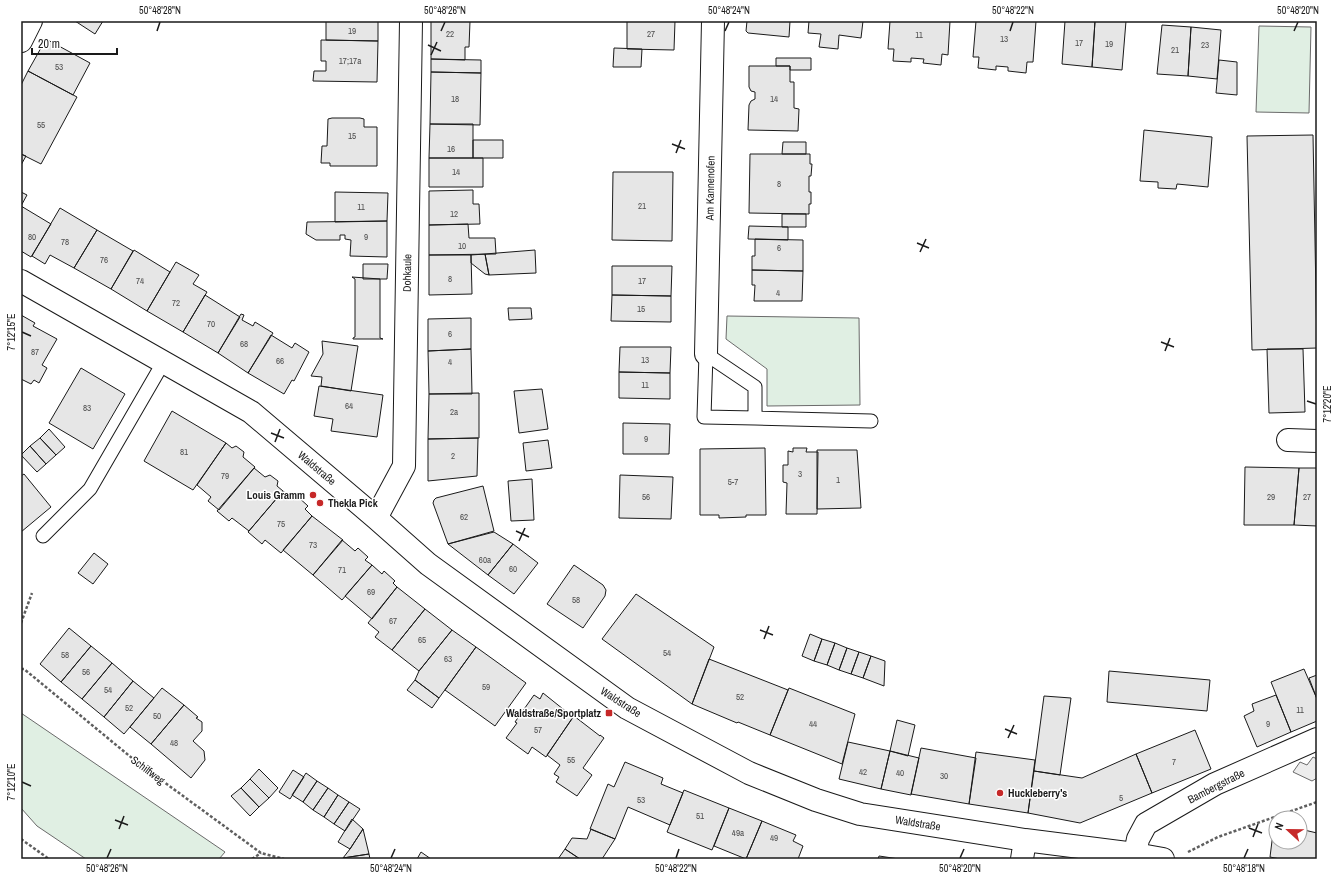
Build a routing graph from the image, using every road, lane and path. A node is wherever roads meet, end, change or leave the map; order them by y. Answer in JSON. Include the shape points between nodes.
{"nodes":[{"id":1,"x":31,"y":21,"type":"edge"},
{"id":2,"x":411,"y":21,"type":"edge"},
{"id":3,"x":713,"y":21,"type":"edge"},
{"id":4,"x":21,"y":40,"type":"edge"},
{"id":5,"x":21,"y":281,"type":"edge"},
{"id":6,"x":706,"y":354,"type":"junction"},
{"id":7,"x":163,"y":363,"type":"junction"},
{"id":8,"x":756,"y":418,"type":"junction"},
{"id":9,"x":871,"y":421,"type":"dead end"},
{"id":10,"x":1288,"y":440,"type":"dead end"},
{"id":11,"x":1317,"y":441,"type":"edge"},
{"id":12,"x":376,"y":518,"type":"junction"},
{"id":13,"x":43,"y":536,"type":"dead end"},
{"id":14,"x":32,"y":593,"type":"dead end"},
{"id":15,"x":21,"y":623,"type":"edge"},
{"id":16,"x":21,"y":669,"type":"edge"},
{"id":17,"x":1317,"y":739,"type":"edge"},
{"id":18,"x":1317,"y":802,"type":"edge"},
{"id":19,"x":21,"y":839,"type":"edge"},
{"id":20,"x":1024,"y":849,"type":"edge"},
{"id":21,"x":261,"y":853,"type":"junction"},
{"id":22,"x":1187,"y":853,"type":"dead end"},
{"id":23,"x":1135,"y":854,"type":"junction"},
{"id":24,"x":49,"y":859,"type":"edge"},
{"id":25,"x":252,"y":859,"type":"edge"},
{"id":26,"x":284,"y":859,"type":"edge"},
{"id":27,"x":1164,"y":859,"type":"edge"}],
"edges":[{"from":1,"to":4,"type":"street"},
{"from":2,"to":12,"type":"street","name":"Dohkaule","via":[[404,466]]},
{"from":3,"to":6,"type":"street","name":"Am Kannenofen"},
{"from":5,"to":7,"type":"street","name":"Waldstraße"},
{"from":6,"to":8,"type":"lane","via":[[755,387]]},
{"from":6,"to":8,"type":"lane","name":"Am Kannenofen","via":[[704,417]]},
{"from":7,"to":12,"type":"street","name":"Waldstraße","via":[[251,412]]},
{"from":7,"to":13,"type":"lane","via":[[90,489]]},
{"from":8,"to":9,"type":"lane","name":"Am Kannenofen"},
{"from":10,"to":11,"type":"street"},
{"from":12,"to":20,"type":"street","name":"Waldstraße","via":[[428,564],[627,708],[749,773],[816,800],[860,814]]},
{"from":14,"to":15,"type":"path"},
{"from":16,"to":21,"type":"path","name":"Schilfweg","via":[[138,763]]},
{"from":17,"to":23,"type":"street","name":"Bambergstraße","via":[[1215,784],[1146,824],[1138,838]]},
{"from":18,"to":22,"type":"path","via":[[1218,837]]},
{"from":19,"to":24,"type":"path"},
{"from":20,"to":23,"type":"street","name":"Waldstraße"},
{"from":21,"to":25,"type":"path"},
{"from":21,"to":26,"type":"path","name":"Schilfweg"},
{"from":23,"to":27,"type":"street","name":"Waldstraße"}]}
